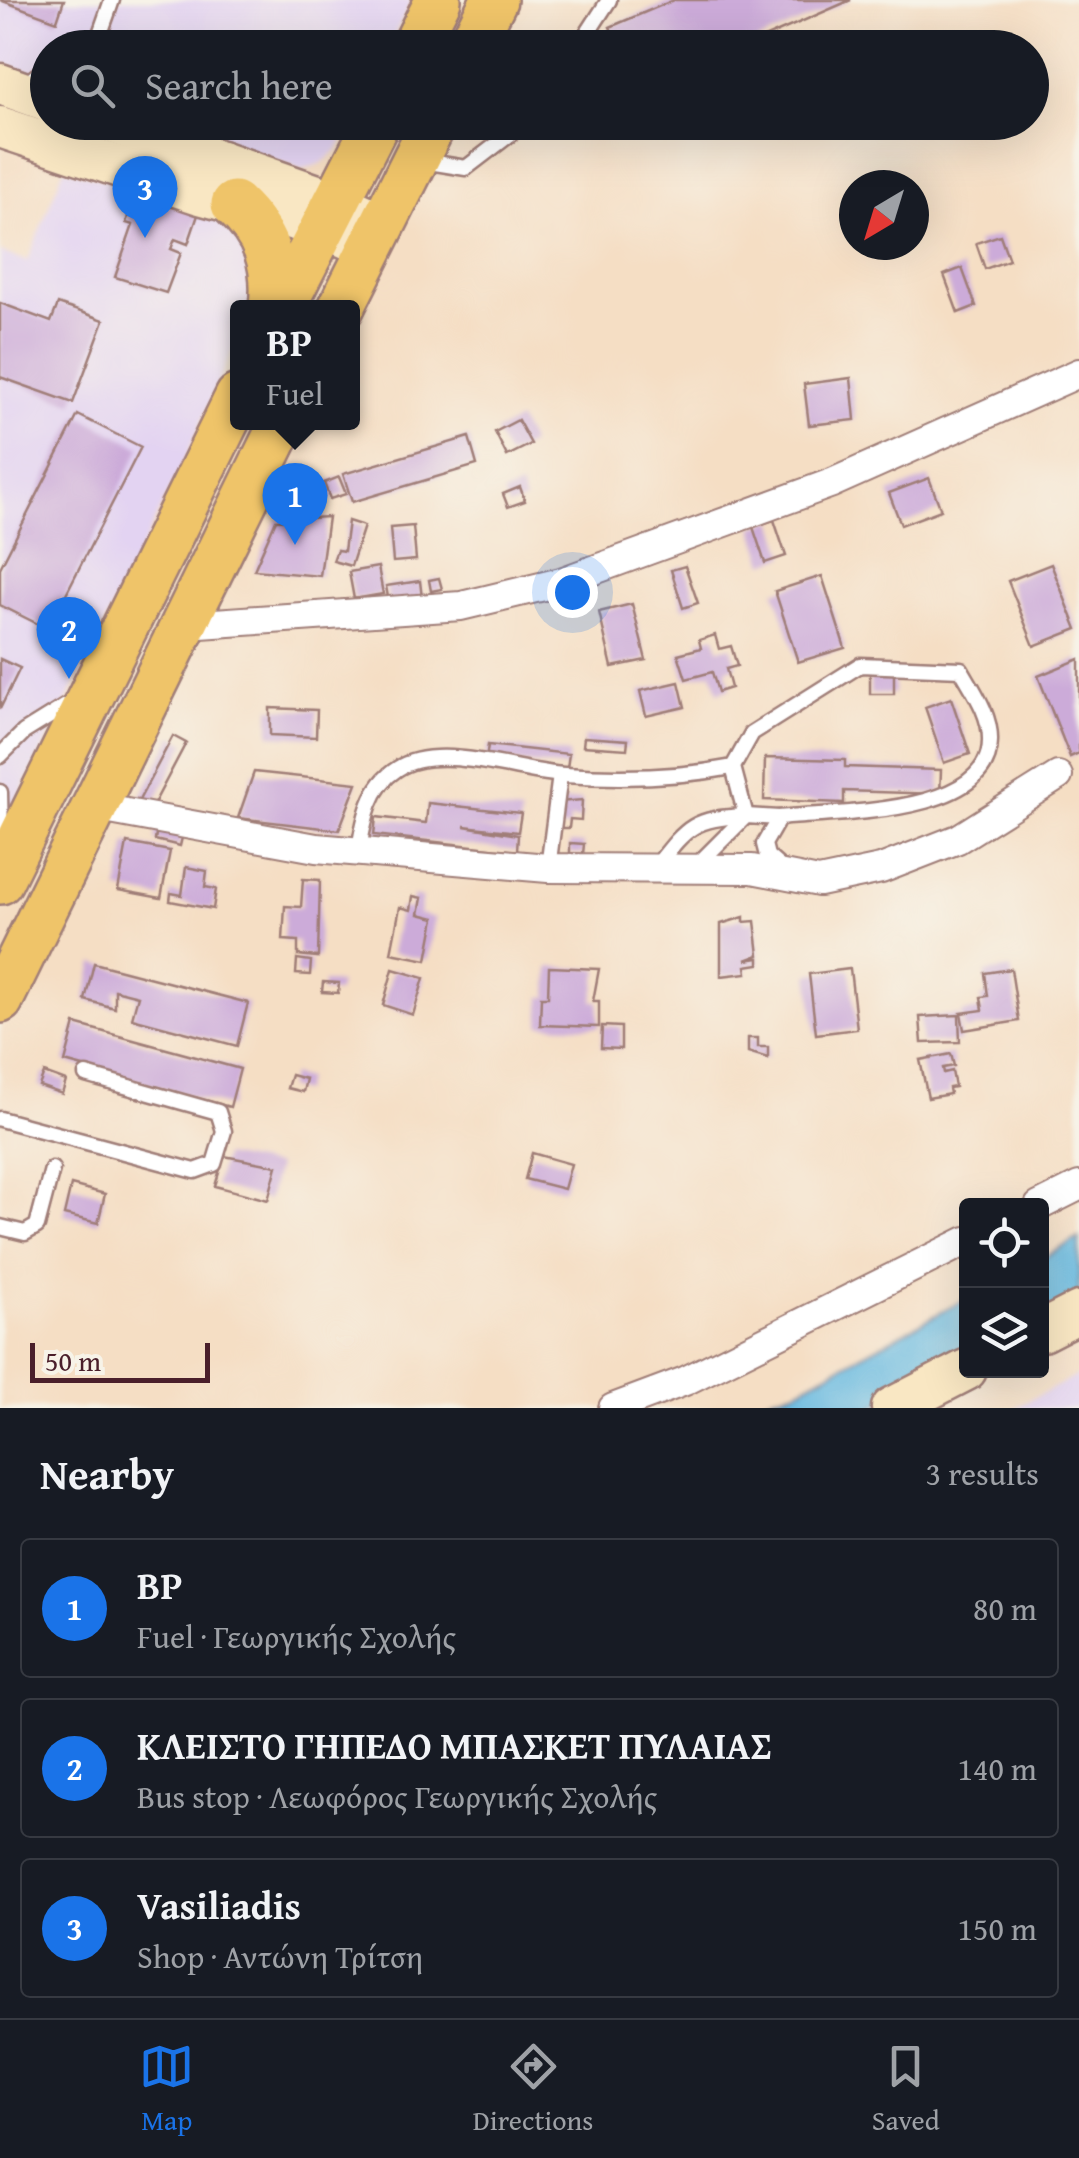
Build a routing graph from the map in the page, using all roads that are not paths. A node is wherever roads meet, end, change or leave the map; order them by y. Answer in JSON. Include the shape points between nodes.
{"nodes":[{"id":1,"x":112,"y":0,"type":"edge"},
{"id":2,"x":438,"y":0,"type":"edge"},
{"id":3,"x":494,"y":0,"type":"edge"},
{"id":4,"x":609,"y":0,"type":"edge"},
{"id":5,"x":101,"y":30,"type":"edge"},
{"id":6,"x":423,"y":30,"type":"edge"},
{"id":7,"x":479,"y":30,"type":"edge"},
{"id":8,"x":590,"y":30,"type":"edge"},
{"id":9,"x":0,"y":127,"type":"edge"},
{"id":10,"x":30,"y":137,"type":"edge"},
{"id":11,"x":40,"y":140,"type":"edge"},
{"id":12,"x":153,"y":140,"type":"edge"},
{"id":13,"x":368,"y":140,"type":"edge"},
{"id":14,"x":503,"y":140,"type":"edge"},
{"id":15,"x":425,"y":141,"type":"edge"},
{"id":16,"x":234,"y":204,"type":"junction"},
{"id":17,"x":330,"y":215,"type":"junction"},
{"id":18,"x":378,"y":237,"type":"junction"},
{"id":19,"x":272,"y":300,"type":"edge"},
{"id":20,"x":286,"y":300,"type":"edge"},
{"id":21,"x":346,"y":300,"type":"edge"},
{"id":22,"x":1079,"y":373,"type":"edge"},
{"id":23,"x":230,"y":414,"type":"edge"},
{"id":24,"x":280,"y":430,"type":"edge"},
{"id":25,"x":186,"y":625,"type":"junction"},
{"id":26,"x":100,"y":684,"type":"junction"},
{"id":27,"x":0,"y":756,"type":"edge"},
{"id":28,"x":733,"y":767,"type":"junction"},
{"id":29,"x":560,"y":775,"type":"junction"},
{"id":30,"x":1058,"y":776,"type":"dead end"},
{"id":31,"x":0,"y":792,"type":"edge"},
{"id":32,"x":94,"y":806,"type":"junction"},
{"id":33,"x":746,"y":816,"type":"junction"},
{"id":34,"x":779,"y":818,"type":"junction"},
{"id":35,"x":0,"y":844,"type":"edge"},
{"id":36,"x":358,"y":850,"type":"junction"},
{"id":37,"x":548,"y":868,"type":"junction"},
{"id":38,"x":694,"y":868,"type":"junction"},
{"id":39,"x":654,"y":870,"type":"junction"},
{"id":40,"x":0,"y":880,"type":"edge"},
{"id":41,"x":798,"y":880,"type":"junction"},
{"id":42,"x":0,"y":1000,"type":"edge"},
{"id":43,"x":86,"y":1075,"type":"dead end"},
{"id":44,"x":0,"y":1118,"type":"edge"},
{"id":45,"x":52,"y":1169,"type":"dead end"},
{"id":46,"x":1079,"y":1186,"type":"edge"},
{"id":47,"x":1049,"y":1201,"type":"edge"},
{"id":48,"x":0,"y":1227,"type":"edge"},
{"id":49,"x":959,"y":1244,"type":"edge"},
{"id":50,"x":1079,"y":1312,"type":"edge"},
{"id":51,"x":1049,"y":1327,"type":"edge"},
{"id":52,"x":959,"y":1374,"type":"edge"},
{"id":53,"x":613,"y":1408,"type":"edge"},
{"id":54,"x":892,"y":1408,"type":"edge"}],
"edges":[{"from":1,"to":5,"type":"lane"},
{"from":2,"to":6,"type":"main road"},
{"from":3,"to":7,"type":"main road"},
{"from":4,"to":8,"type":"lane"},
{"from":9,"to":10,"type":"street"},
{"from":11,"to":16,"type":"street"},
{"from":12,"to":17,"type":"street"},
{"from":13,"to":17,"type":"main road"},
{"from":14,"to":15,"type":"lane","via":[[466,168]]},
{"from":15,"to":18,"type":"main road"},
{"from":16,"to":17,"type":"street"},
{"from":16,"to":19,"type":"main road","via":[[265,241],[274,271]]},
{"from":17,"to":18,"type":"street"},
{"from":17,"to":20,"type":"main road"},
{"from":18,"to":21,"type":"main road"},
{"from":22,"to":25,"type":"street","via":[[832,483],[561,582],[460,606]]},
{"from":23,"to":26,"type":"main road"},
{"from":24,"to":25,"type":"main road"},
{"from":25,"to":32,"type":"main road"},
{"from":26,"to":27,"type":"lane","via":[[24,732]]},
{"from":26,"to":40,"type":"main road"},
{"from":28,"to":29,"type":"lane","via":[[651,778]]},
{"from":28,"to":33,"type":"lane"},
{"from":28,"to":34,"type":"lane","via":[[752,733],[860,665],[961,669],[991,742],[982,769],[960,789],[928,802]]},
{"from":29,"to":36,"type":"lane","via":[[457,758],[401,766],[372,798]]},
{"from":29,"to":37,"type":"lane"},
{"from":30,"to":41,"type":"street","via":[[958,839],[840,881]]},
{"from":31,"to":35,"type":"lane"},
{"from":32,"to":36,"type":"street"},
{"from":32,"to":42,"type":"main road"},
{"from":33,"to":34,"type":"lane"},
{"from":33,"to":38,"type":"lane"},
{"from":33,"to":39,"type":"lane","via":[[694,824]]},
{"from":34,"to":41,"type":"lane","via":[[766,835],[766,856]]},
{"from":36,"to":37,"type":"street"},
{"from":37,"to":39,"type":"street"},
{"from":38,"to":39,"type":"street"},
{"from":38,"to":41,"type":"street","via":[[752,869]]},
{"from":43,"to":44,"type":"lane","via":[[218,1112],[225,1124],[214,1164],[195,1171]]},
{"from":45,"to":48,"type":"lane","via":[[37,1226],[25,1234]]},
{"from":46,"to":47,"type":"street"},
{"from":49,"to":53,"type":"street","via":[[684,1381]]},
{"from":50,"to":51,"type":"street"},
{"from":52,"to":54,"type":"street"}]}
